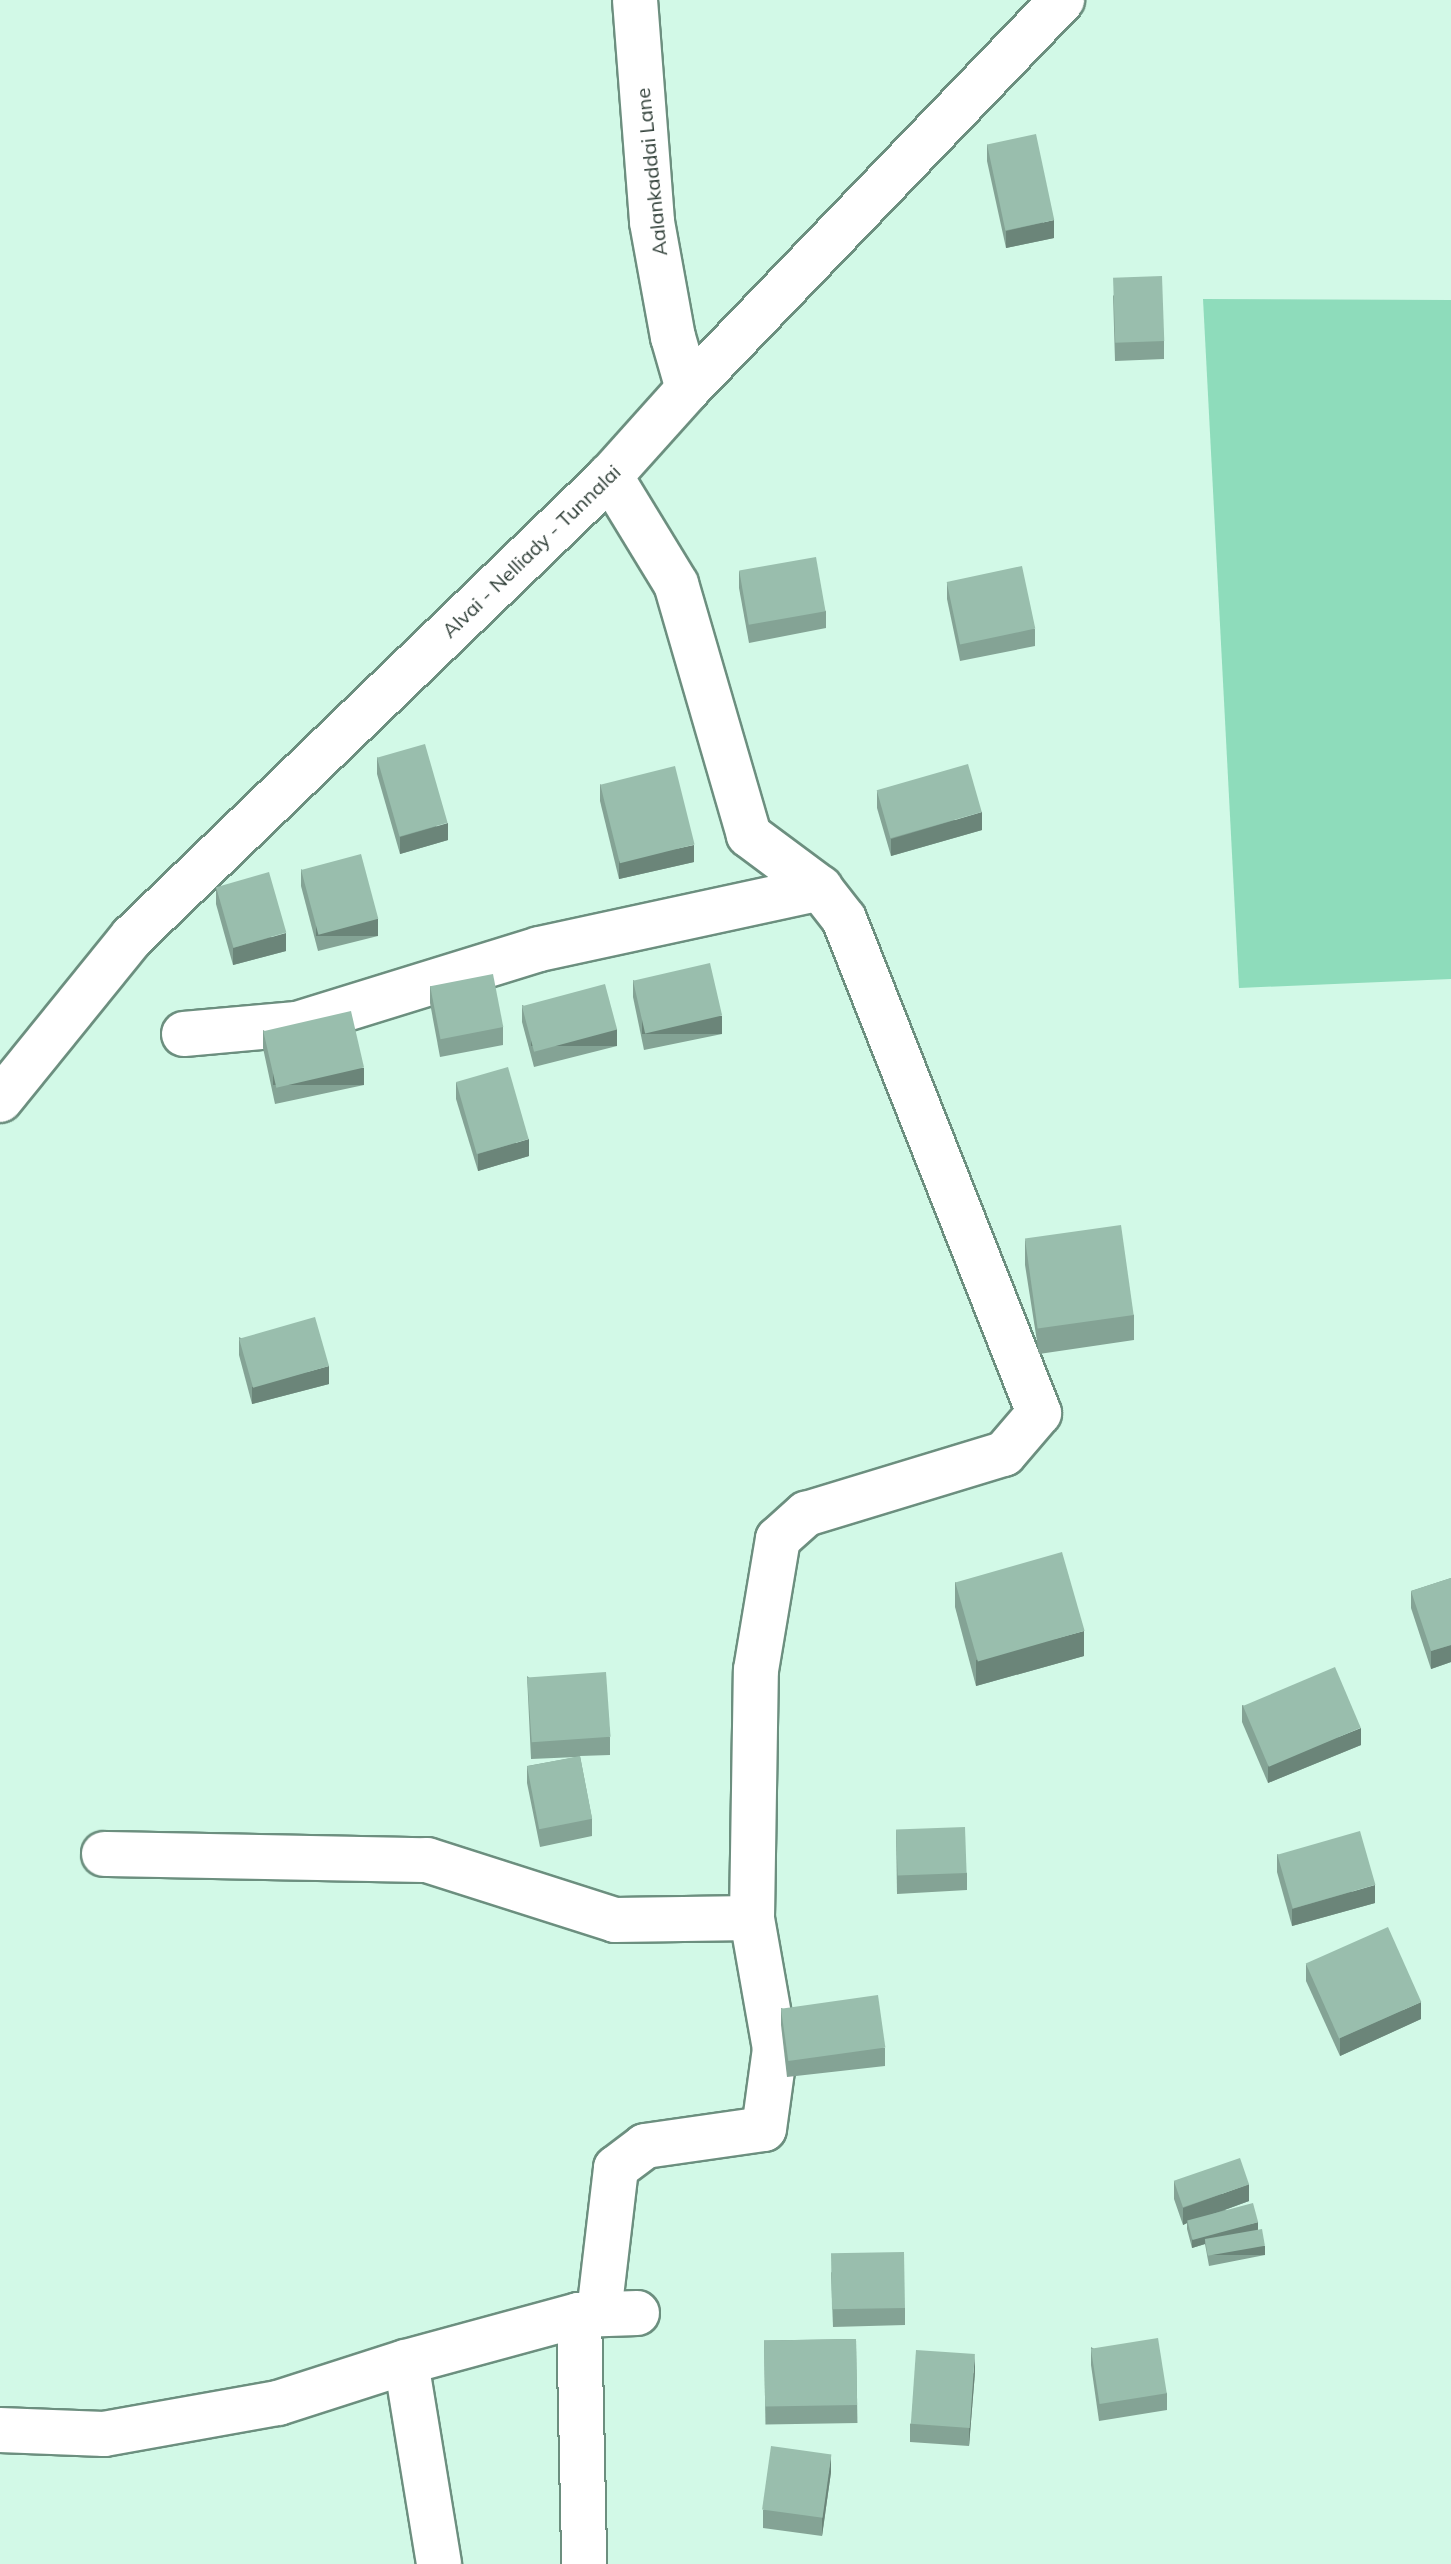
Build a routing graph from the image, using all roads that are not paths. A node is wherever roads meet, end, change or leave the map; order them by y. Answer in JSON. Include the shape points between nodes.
{"nodes":[{"id":1,"x":635,"y":0,"type":"edge"},
{"id":2,"x":1062,"y":0,"type":"edge"},
{"id":3,"x":688,"y":389,"type":"junction"},
{"id":4,"x":610,"y":476,"type":"junction"},
{"id":5,"x":820,"y":888,"type":"junction"},
{"id":6,"x":184,"y":1034,"type":"dead end"},
{"id":7,"x":0,"y":1100,"type":"edge"},
{"id":8,"x":104,"y":1854,"type":"dead end"},
{"id":9,"x":752,"y":1918,"type":"junction"},
{"id":10,"x":605,"y":2313,"type":"junction"},
{"id":11,"x":406,"y":2362,"type":"junction"},
{"id":12,"x":0,"y":2430,"type":"edge"},
{"id":13,"x":439,"y":2564,"type":"edge"},
{"id":14,"x":584,"y":2564,"type":"edge"}],
"edges":[{"from":1,"to":3,"type":"street","name":"Aalankaddai Lane","via":[[652,222]]},
{"from":2,"to":3,"type":"street","name":"Alvai - Nelliady - Tunnalai"},
{"from":3,"to":4,"type":"street","name":"Alvai - Nelliady - Tunnalai"},
{"from":4,"to":5,"type":"street","via":[[676,584],[749,835]]},
{"from":4,"to":7,"type":"street","name":"Alvai - Nelliady - Tunnalai","via":[[132,937]]},
{"from":5,"to":6,"type":"street","via":[[539,949],[297,1024]]},
{"from":5,"to":9,"type":"street","via":[[844,919],[1039,1413],[1004,1454],[806,1514],[778,1539],[756,1670]]},
{"from":8,"to":9,"type":"street","via":[[427,1860],[615,1920]]},
{"from":9,"to":10,"type":"street","via":[[775,2049],[764,2129],[645,2146],[616,2168]]},
{"from":10,"to":11,"type":"street"},
{"from":10,"to":14,"type":"street"},
{"from":11,"to":12,"type":"street","via":[[278,2403],[119,2431]]},
{"from":11,"to":13,"type":"street"}]}
